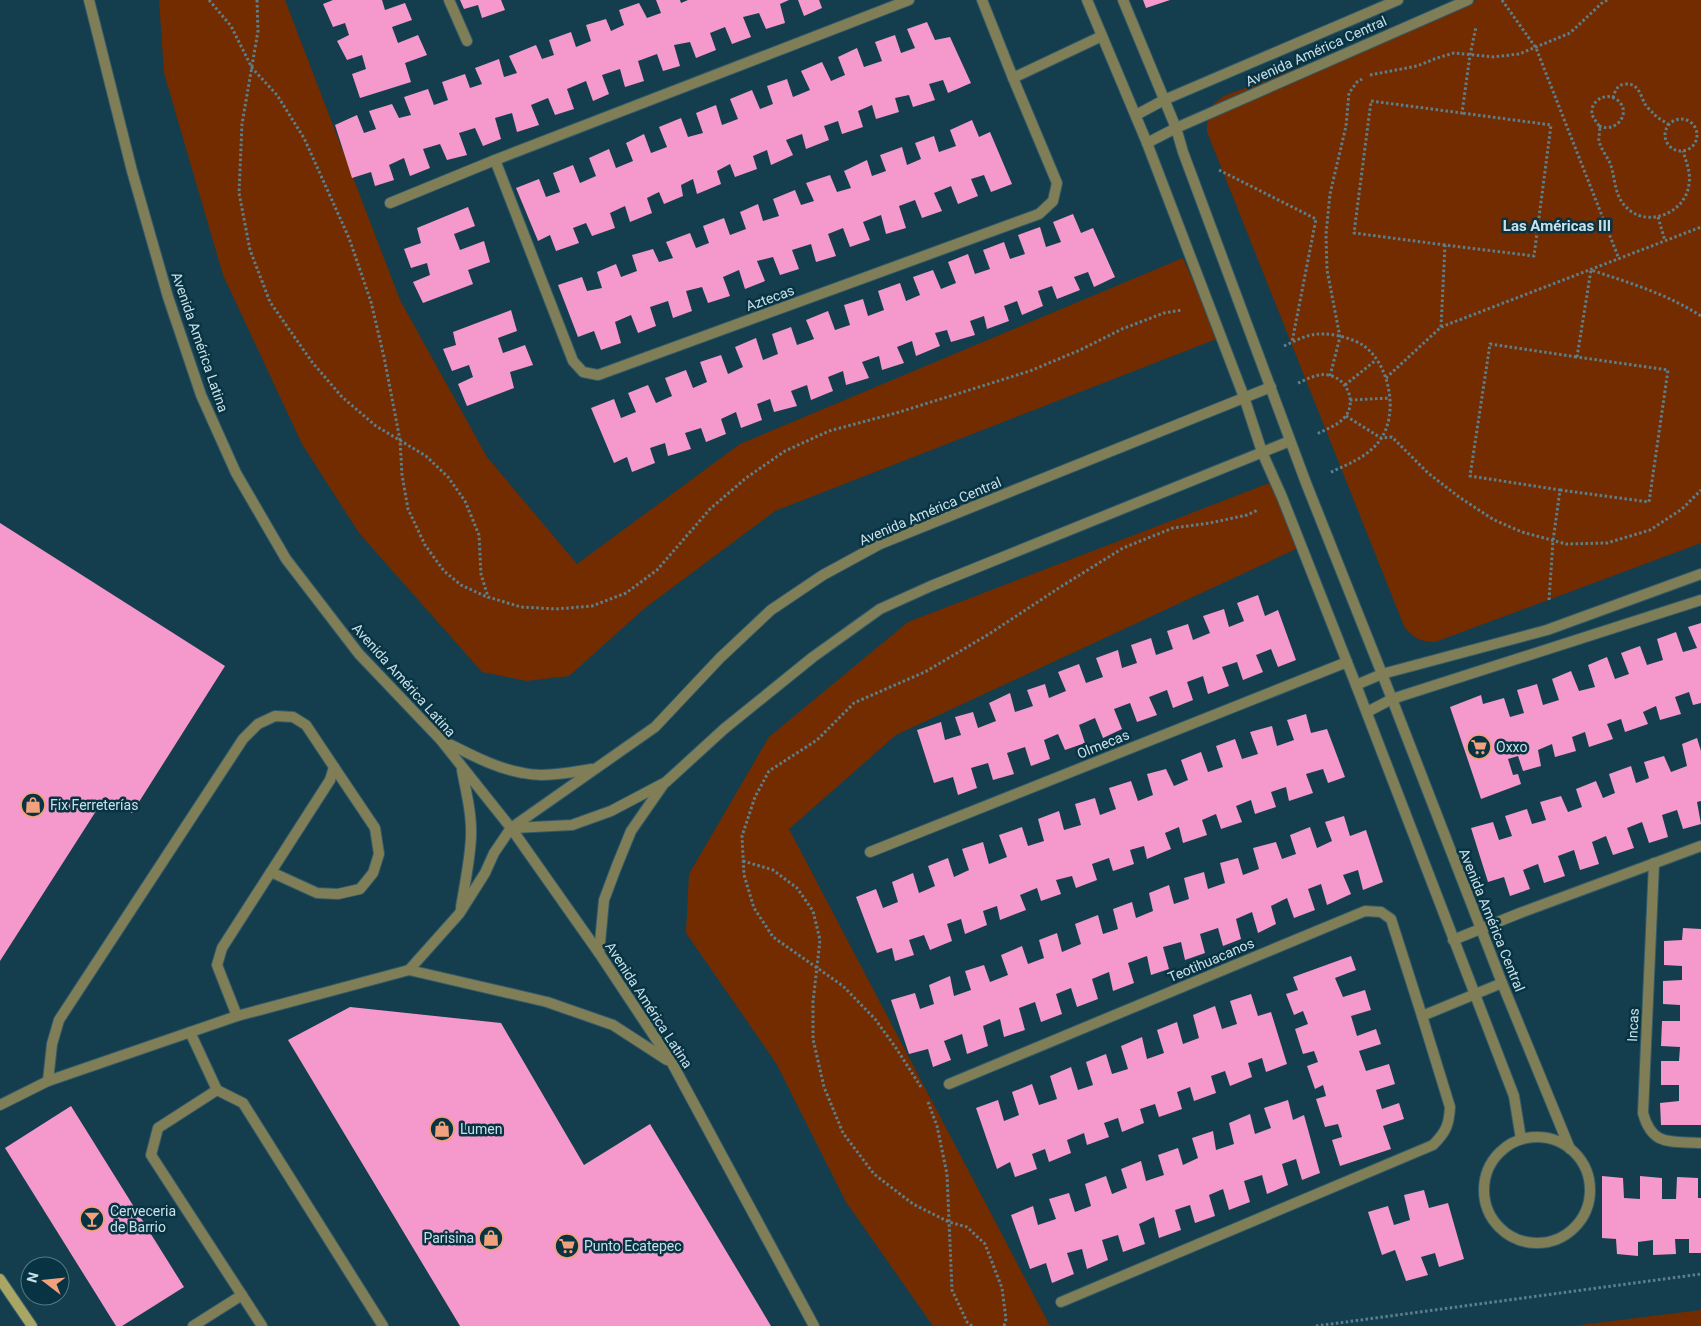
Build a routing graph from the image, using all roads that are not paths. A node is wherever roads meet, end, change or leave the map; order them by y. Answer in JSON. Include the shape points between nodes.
{"nodes":[{"id":1,"x":89,"y":0,"type":"edge"},
{"id":2,"x":449,"y":0,"type":"edge"},
{"id":3,"x":908,"y":0,"type":"edge"},
{"id":4,"x":982,"y":0,"type":"edge"},
{"id":5,"x":1087,"y":0,"type":"edge"},
{"id":6,"x":1122,"y":0,"type":"edge"},
{"id":7,"x":1398,"y":0,"type":"edge"},
{"id":8,"x":1468,"y":0,"type":"edge"},
{"id":9,"x":1102,"y":36,"type":"junction"},
{"id":10,"x":467,"y":41,"type":"dead end"},
{"id":11,"x":1013,"y":78,"type":"junction"},
{"id":12,"x":1164,"y":100,"type":"junction"},
{"id":13,"x":1136,"y":115,"type":"junction"},
{"id":14,"x":1176,"y":128,"type":"junction"},
{"id":15,"x":1147,"y":143,"type":"junction"},
{"id":16,"x":495,"y":160,"type":"junction"},
{"id":17,"x":390,"y":203,"type":"dead end"},
{"id":18,"x":1272,"y":390,"type":"junction"},
{"id":19,"x":1244,"y":397,"type":"junction"},
{"id":20,"x":1291,"y":443,"type":"junction"},
{"id":21,"x":1262,"y":452,"type":"junction"},
{"id":22,"x":1701,"y":574,"type":"edge"},
{"id":23,"x":1701,"y":600,"type":"edge"},
{"id":24,"x":1347,"y":662,"type":"junction"},
{"id":25,"x":1382,"y":674,"type":"junction"},
{"id":26,"x":1356,"y":685,"type":"junction"},
{"id":27,"x":1392,"y":699,"type":"junction"},
{"id":28,"x":1367,"y":712,"type":"junction"},
{"id":29,"x":440,"y":739,"type":"junction"},
{"id":30,"x":334,"y":766,"type":"junction"},
{"id":31,"x":461,"y":767,"type":"junction"},
{"id":32,"x":596,"y":768,"type":"junction"},
{"id":33,"x":666,"y":782,"type":"junction"},
{"id":34,"x":511,"y":828,"type":"junction"},
{"id":35,"x":1701,"y":846,"type":"edge"},
{"id":36,"x":870,"y":852,"type":"dead end"},
{"id":37,"x":1654,"y":863,"type":"junction"},
{"id":38,"x":271,"y":872,"type":"junction"},
{"id":39,"x":460,"y":914,"type":"junction"},
{"id":40,"x":1481,"y":929,"type":"junction"},
{"id":41,"x":1453,"y":940,"type":"junction"},
{"id":42,"x":599,"y":953,"type":"junction"},
{"id":43,"x":409,"y":970,"type":"junction"},
{"id":44,"x":1502,"y":983,"type":"junction"},
{"id":45,"x":1475,"y":995,"type":"junction"},
{"id":46,"x":236,"y":1016,"type":"junction"},
{"id":47,"x":1422,"y":1016,"type":"junction"},
{"id":48,"x":190,"y":1032,"type":"junction"},
{"id":49,"x":672,"y":1064,"type":"junction"},
{"id":50,"x":48,"y":1081,"type":"junction"},
{"id":51,"x":948,"y":1084,"type":"dead end"},
{"id":52,"x":217,"y":1090,"type":"junction"},
{"id":53,"x":0,"y":1106,"type":"edge"},
{"id":54,"x":1521,"y":1139,"type":"junction"},
{"id":55,"x":1701,"y":1142,"type":"edge"},
{"id":56,"x":1570,"y":1149,"type":"junction"},
{"id":57,"x":0,"y":1279,"type":"edge"},
{"id":58,"x":242,"y":1295,"type":"junction"},
{"id":59,"x":1061,"y":1302,"type":"dead end"},
{"id":60,"x":32,"y":1326,"type":"edge"},
{"id":61,"x":193,"y":1326,"type":"edge"},
{"id":62,"x":262,"y":1326,"type":"edge"},
{"id":63,"x":383,"y":1326,"type":"edge"},
{"id":64,"x":814,"y":1326,"type":"edge"}],
"edges":[{"from":1,"to":29,"type":"street","name":"Avenida América Latina","via":[[168,297],[201,396],[236,473],[286,559],[359,654]]},
{"from":2,"to":10,"type":"street"},
{"from":3,"to":16,"type":"street"},
{"from":4,"to":11,"type":"street","name":"Aztecas"},
{"from":5,"to":9,"type":"street"},
{"from":6,"to":12,"type":"street","name":"Avenida América Central"},
{"from":7,"to":12,"type":"street","name":"Avenida América Central"},
{"from":8,"to":14,"type":"street","name":"Avenida América Central"},
{"from":9,"to":11,"type":"street"},
{"from":9,"to":13,"type":"street"},
{"from":11,"to":16,"type":"street","name":"Aztecas","via":[[1057,183],[1053,201],[1039,214],[598,375],[583,372],[573,361]]},
{"from":12,"to":13,"type":"street","name":"Avenida América Central"},
{"from":12,"to":14,"type":"street","name":"Avenida América Central"},
{"from":13,"to":15,"type":"street"},
{"from":14,"to":15,"type":"street","name":"Avenida América Central"},
{"from":14,"to":18,"type":"street","name":"Avenida América Central"},
{"from":15,"to":19,"type":"street"},
{"from":16,"to":17,"type":"street"},
{"from":18,"to":19,"type":"street","name":"Avenida América Central"},
{"from":18,"to":20,"type":"street","name":"Avenida América Central"},
{"from":19,"to":21,"type":"street"},
{"from":19,"to":32,"type":"street","name":"Avenida América Central","via":[[880,544],[823,575],[771,610],[720,658],[656,727]]},
{"from":20,"to":21,"type":"street"},
{"from":20,"to":25,"type":"street","name":"Avenida América Central"},
{"from":21,"to":24,"type":"street"},
{"from":21,"to":33,"type":"street","via":[[880,609],[813,657],[724,729]]},
{"from":22,"to":25,"type":"street","via":[[1547,630]]},
{"from":23,"to":27,"type":"street"},
{"from":24,"to":26,"type":"street"},
{"from":24,"to":36,"type":"street","name":"Olmecas"},
{"from":25,"to":26,"type":"street"},
{"from":25,"to":27,"type":"street","name":"Avenida América Central"},
{"from":26,"to":28,"type":"street"},
{"from":27,"to":28,"type":"street"},
{"from":27,"to":40,"type":"street","name":"Avenida América Central"},
{"from":28,"to":41,"type":"street"},
{"from":29,"to":31,"type":"street","name":"Avenida América Latina"},
{"from":29,"to":32,"type":"street","name":"Avenida América Central","via":[[492,764],[525,774],[557,774]]},
{"from":30,"to":38,"type":"street","via":[[330,780]]},
{"from":30,"to":38,"type":"street","via":[[375,828],[379,854],[373,873],[360,889],[338,894],[317,892]]},
{"from":30,"to":50,"type":"street","via":[[306,725],[293,718],[274,716],[258,724],[243,739],[59,1020],[52,1044]]},
{"from":31,"to":34,"type":"street","name":"Avenida América Latina"},
{"from":31,"to":39,"type":"street","via":[[472,834]]},
{"from":32,"to":34,"type":"street","name":"Avenida América Central"},
{"from":33,"to":34,"type":"street","via":[[611,811],[572,825]]},
{"from":33,"to":42,"type":"street","via":[[632,831],[616,868],[604,900]]},
{"from":34,"to":39,"type":"street"},
{"from":34,"to":42,"type":"street","name":"Avenida América Latina"},
{"from":35,"to":37,"type":"street"},
{"from":37,"to":40,"type":"street"},
{"from":37,"to":55,"type":"street","name":"Incas","via":[[1643,1113],[1646,1126],[1656,1138]]},
{"from":38,"to":46,"type":"street","via":[[222,948],[217,965]]},
{"from":39,"to":43,"type":"street"},
{"from":40,"to":41,"type":"street"},
{"from":40,"to":44,"type":"street","name":"Avenida América Central"},
{"from":41,"to":45,"type":"street"},
{"from":42,"to":49,"type":"street","name":"Avenida América Latina"},
{"from":43,"to":46,"type":"street"},
{"from":43,"to":49,"type":"street","via":[[547,1002],[613,1025]]},
{"from":44,"to":45,"type":"street"},
{"from":44,"to":56,"type":"street","name":"Avenida América Central"},
{"from":45,"to":47,"type":"street"},
{"from":45,"to":54,"type":"street","via":[[1514,1096]]},
{"from":46,"to":48,"type":"street"},
{"from":47,"to":51,"type":"street","name":"Teotihuacanos","via":[[1391,919],[1381,912],[1364,911]]},
{"from":47,"to":59,"type":"street","name":"Teotihuacanos","via":[[1450,1107],[1444,1134],[1433,1145]]},
{"from":48,"to":50,"type":"street"},
{"from":48,"to":52,"type":"street"},
{"from":49,"to":64,"type":"street","name":"Avenida América Latina"},
{"from":50,"to":53,"type":"street"},
{"from":52,"to":58,"type":"street","via":[[158,1128],[151,1155]]},
{"from":52,"to":63,"type":"street","via":[[243,1102]]},
{"from":54,"to":56,"type":"street","name":"Avenida América Central","via":[[1555,1140]]},
{"from":54,"to":56,"type":"street","name":"Avenida América Central","via":[[1493,1160],[1486,1176],[1484,1194],[1488,1211],[1498,1226],[1511,1237],[1527,1243],[1545,1243],[1561,1237],[1575,1227],[1585,1212],[1588,1178],[1582,1162]]},
{"from":57,"to":60,"type":"main road"},
{"from":58,"to":61,"type":"street"},
{"from":58,"to":62,"type":"street"}]}
